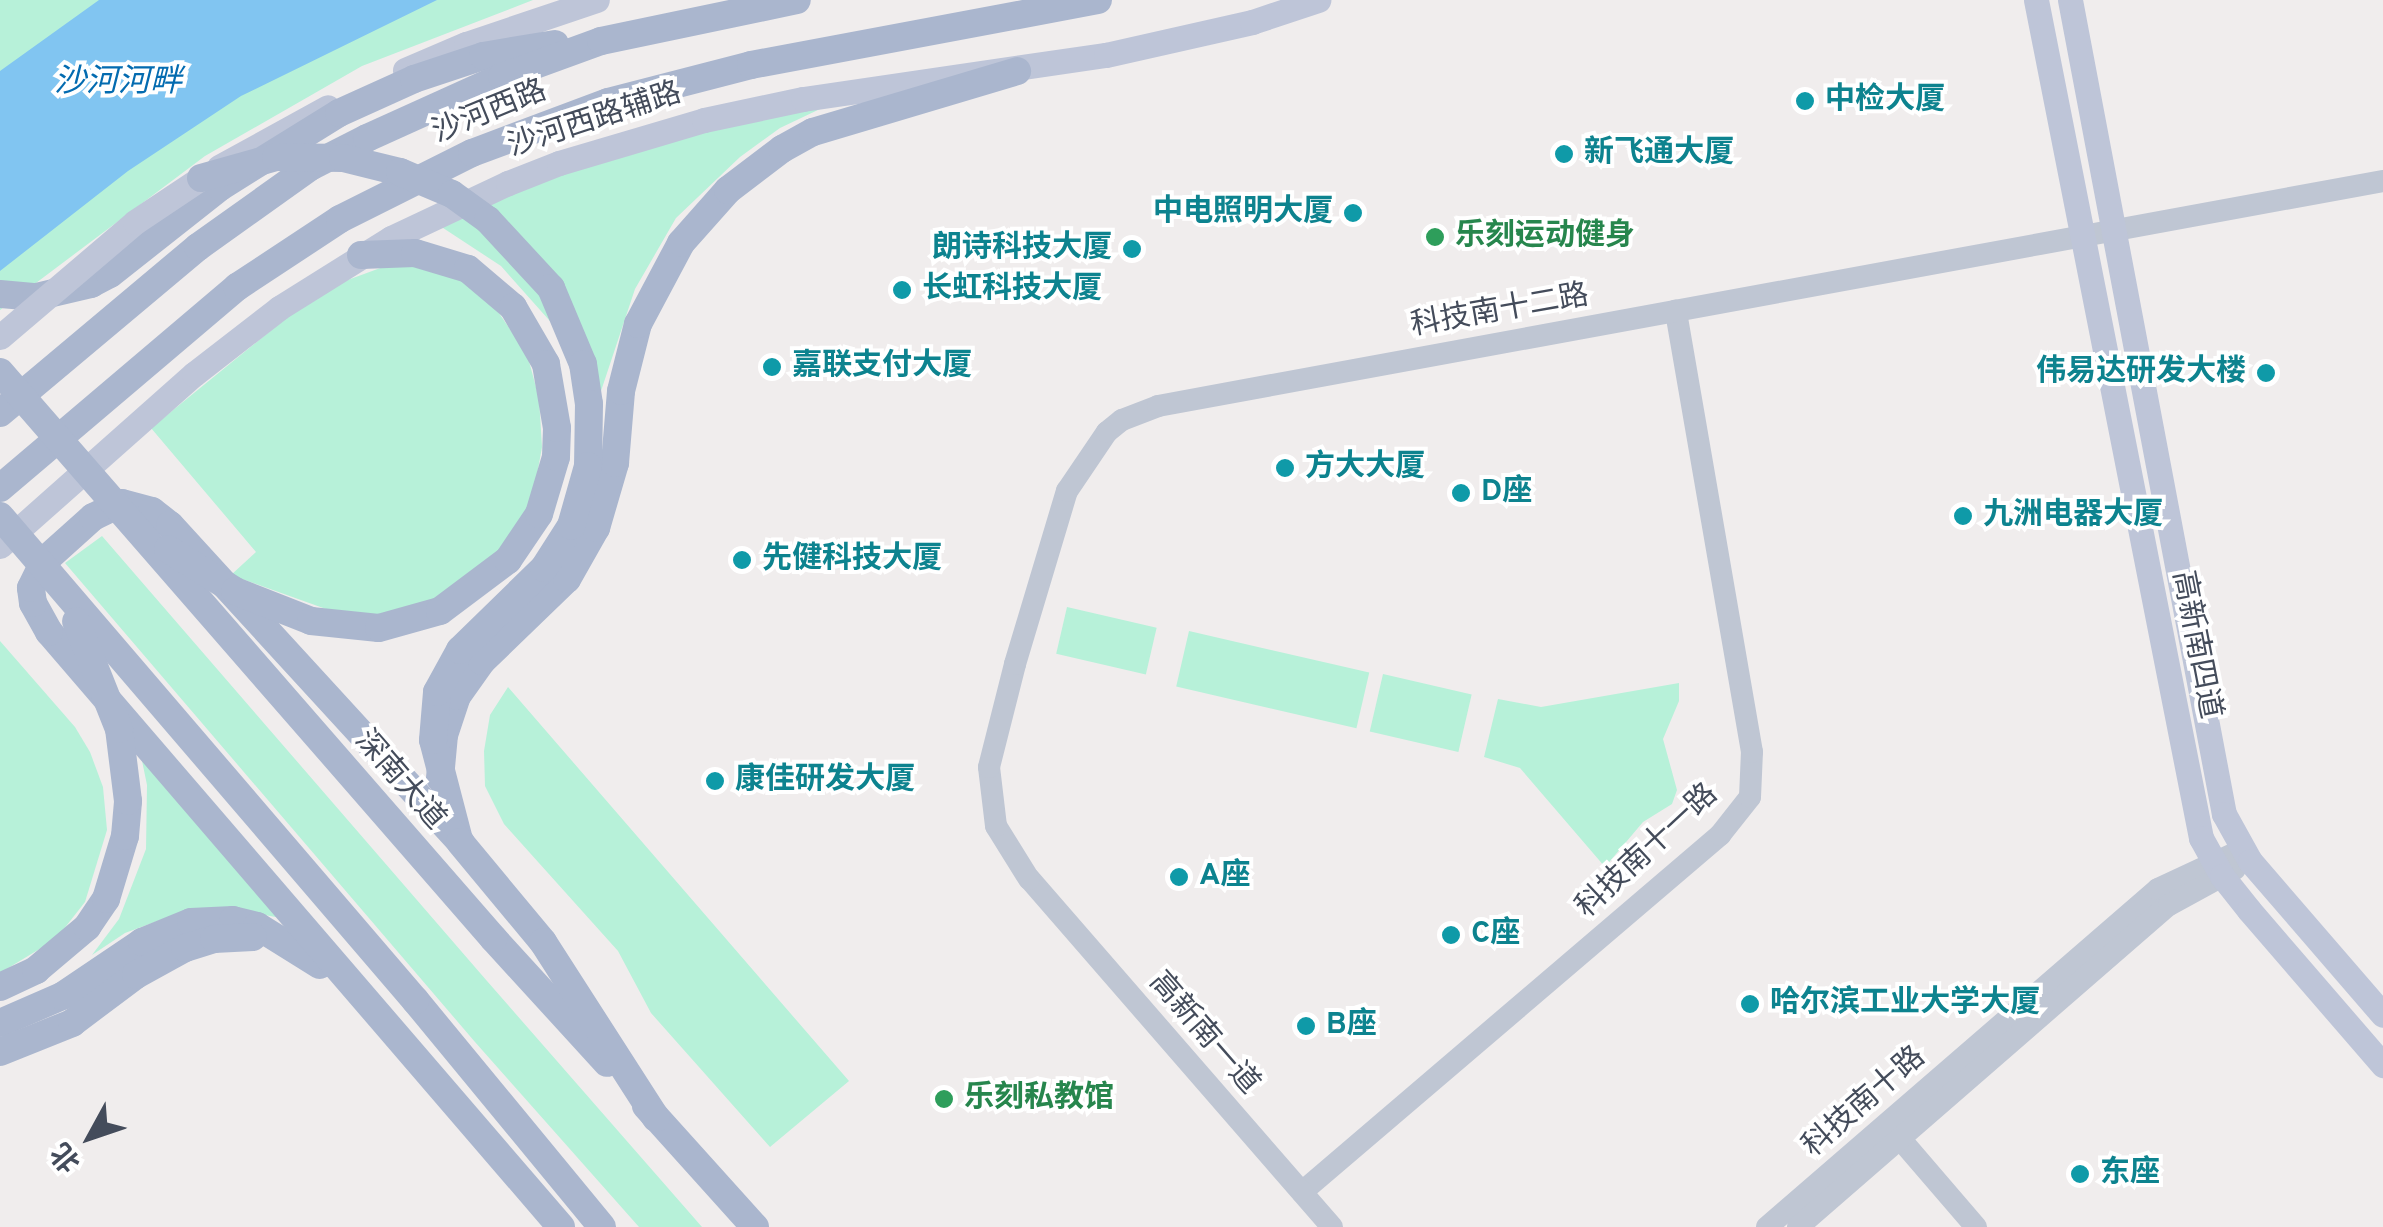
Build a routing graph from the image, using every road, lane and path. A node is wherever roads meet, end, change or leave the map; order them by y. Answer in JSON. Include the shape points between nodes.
{"nodes":[{"id":1,"x":598,"y":0,"type":"edge"},
{"id":2,"x":796,"y":0,"type":"edge"},
{"id":3,"x":1098,"y":0,"type":"edge"},
{"id":4,"x":1318,"y":0,"type":"edge"},
{"id":5,"x":2036,"y":0,"type":"edge"},
{"id":6,"x":2070,"y":0,"type":"edge"},
{"id":7,"x":601,"y":42,"type":"junction"},
{"id":8,"x":1017,"y":71,"type":"junction"},
{"id":9,"x":201,"y":178,"type":"junction"},
{"id":10,"x":2383,"y":181,"type":"edge"},
{"id":11,"x":2113,"y":230,"type":"junction"},
{"id":12,"x":2082,"y":236,"type":"junction"},
{"id":13,"x":361,"y":255,"type":"junction"},
{"id":14,"x":0,"y":294,"type":"edge"},
{"id":15,"x":1676,"y":310,"type":"junction"},
{"id":16,"x":0,"y":336,"type":"edge"},
{"id":17,"x":0,"y":372,"type":"edge"},
{"id":18,"x":0,"y":413,"type":"edge"},
{"id":19,"x":0,"y":488,"type":"edge"},
{"id":20,"x":106,"y":493,"type":"junction"},
{"id":21,"x":0,"y":516,"type":"edge"},
{"id":22,"x":0,"y":546,"type":"edge"},
{"id":23,"x":29,"y":549,"type":"junction"},
{"id":24,"x":440,"y":778,"type":"junction"},
{"id":25,"x":460,"y":842,"type":"junction"},
{"id":26,"x":2246,"y":856,"type":"junction"},
{"id":27,"x":2217,"y":869,"type":"junction"},
{"id":28,"x":1029,"y":880,"type":"joint"},
{"id":29,"x":289,"y":944,"type":"junction"},
{"id":30,"x":354,"y":987,"type":"junction"},
{"id":31,"x":0,"y":988,"type":"edge"},
{"id":32,"x":2383,"y":1015,"type":"edge"},
{"id":33,"x":0,"y":1023,"type":"edge"},
{"id":34,"x":0,"y":1052,"type":"edge"},
{"id":35,"x":2383,"y":1065,"type":"edge"},
{"id":36,"x":455,"y":1106,"type":"junction"},
{"id":37,"x":656,"y":1118,"type":"junction"},
{"id":38,"x":1894,"y":1131,"type":"junction"},
{"id":39,"x":1302,"y":1192,"type":"junction"},
{"id":40,"x":561,"y":1227,"type":"edge"},
{"id":41,"x":600,"y":1227,"type":"edge"},
{"id":42,"x":755,"y":1227,"type":"edge"},
{"id":43,"x":1332,"y":1227,"type":"edge"},
{"id":44,"x":1767,"y":1227,"type":"edge"},
{"id":45,"x":1798,"y":1227,"type":"edge"},
{"id":46,"x":1976,"y":1227,"type":"edge"}],
"edges":[{"from":1,"to":9,"type":"main road","bridge":true,"via":[[387,78]]},
{"from":2,"to":7,"type":"main road","name":"沙河西路"},
{"from":3,"to":19,"type":"main road","name":"沙河西路","via":[[751,65],[608,102],[472,153],[340,219],[237,287]]},
{"from":4,"to":8,"type":"main road","name":"沙河西路辅路","via":[[1252,22]]},
{"from":5,"to":12,"type":"main road","name":"高新南四道"},
{"from":6,"to":11,"type":"main road","name":"高新南四道"},
{"from":7,"to":14,"type":"main road","bridge":true,"via":[[483,56],[414,79],[339,113],[220,186],[110,274],[36,298]]},
{"from":7,"to":18,"type":"main road","name":"沙河西路","via":[[446,100],[310,167],[198,247]]},
{"from":8,"to":13,"type":"main road","name":"沙河西路辅路","via":[[787,102],[627,141],[508,183]]},
{"from":8,"to":24,"type":"main road","via":[[813,132],[753,170],[692,229],[664,268],[638,324],[621,390],[615,463],[596,528],[567,579],[482,661],[457,696]]},
{"from":9,"to":16,"type":"main road","bridge":true,"via":[[134,222]]},
{"from":9,"to":24,"type":"main road","bridge":true,"via":[[276,158],[344,158],[452,194],[488,220],[551,288],[582,364],[588,466],[571,526],[544,568],[447,668],[432,714]]},
{"from":10,"to":11,"type":"street","name":"科技南十二路"},
{"from":11,"to":12,"type":"street","name":"科技南十二路"},
{"from":11,"to":26,"type":"main road","name":"高新南四道","via":[[2224,814]]},
{"from":12,"to":15,"type":"street","name":"科技南十二路"},
{"from":12,"to":27,"type":"main road","name":"高新南四道","via":[[2196,821]]},
{"from":13,"to":20,"type":"main road","bridge":true,"via":[[416,253],[468,270],[512,307],[546,364],[557,428],[552,473],[539,514],[488,579],[410,622],[347,628],[274,608],[199,570]]},
{"from":13,"to":22,"type":"main road","name":"沙河西路辅路","via":[[239,338]]},
{"from":15,"to":28,"type":"street","name":"科技南十二路","via":[[1158,406],[1107,432],[1067,491],[993,744],[990,807],[1004,844]]},
{"from":15,"to":39,"type":"street","name":"科技南十一路","via":[[1752,752],[1750,797],[1720,835]]},
{"from":17,"to":20,"type":"main road","name":"深南大道","bridge":true},
{"from":20,"to":37,"type":"main road","name":"深南大道","bridge":true},
{"from":21,"to":23,"type":"main road","bridge":true},
{"from":23,"to":31,"type":"main road","bridge":true,"via":[[62,595],[106,689],[128,800],[118,868],[87,926],[36,970]]},
{"from":23,"to":41,"type":"main road","bridge":true},
{"from":24,"to":25,"type":"main road"},
{"from":25,"to":30,"type":"main road","via":[[152,511],[122,503],[106,508],[44,561],[30,588],[49,632]]},
{"from":25,"to":37,"type":"main road","via":[[564,971]]},
{"from":26,"to":27,"type":"street","name":"科技南十路"},
{"from":26,"to":32,"type":"main road","name":"高新南四道"},
{"from":27,"to":35,"type":"main road","name":"高新南四道"},
{"from":27,"to":38,"type":"street","name":"科技南十路","via":[[2158,888]]},
{"from":28,"to":39,"type":"street","name":"高新南一道"},
{"from":29,"to":30,"type":"main road"},
{"from":29,"to":33,"type":"main road","via":[[257,926],[212,919],[168,929],[62,996]]},
{"from":29,"to":34,"type":"main road","via":[[243,936],[185,948],[72,1023]]},
{"from":30,"to":36,"type":"main road"},
{"from":36,"to":40,"type":"main road"},
{"from":36,"to":41,"type":"main road"},
{"from":37,"to":42,"type":"main road","name":"深南大道"},
{"from":38,"to":44,"type":"street","name":"科技南十路"},
{"from":38,"to":45,"type":"street","name":"科技南十路"},
{"from":38,"to":46,"type":"street"},
{"from":39,"to":43,"type":"street","name":"高新南一道"}]}
